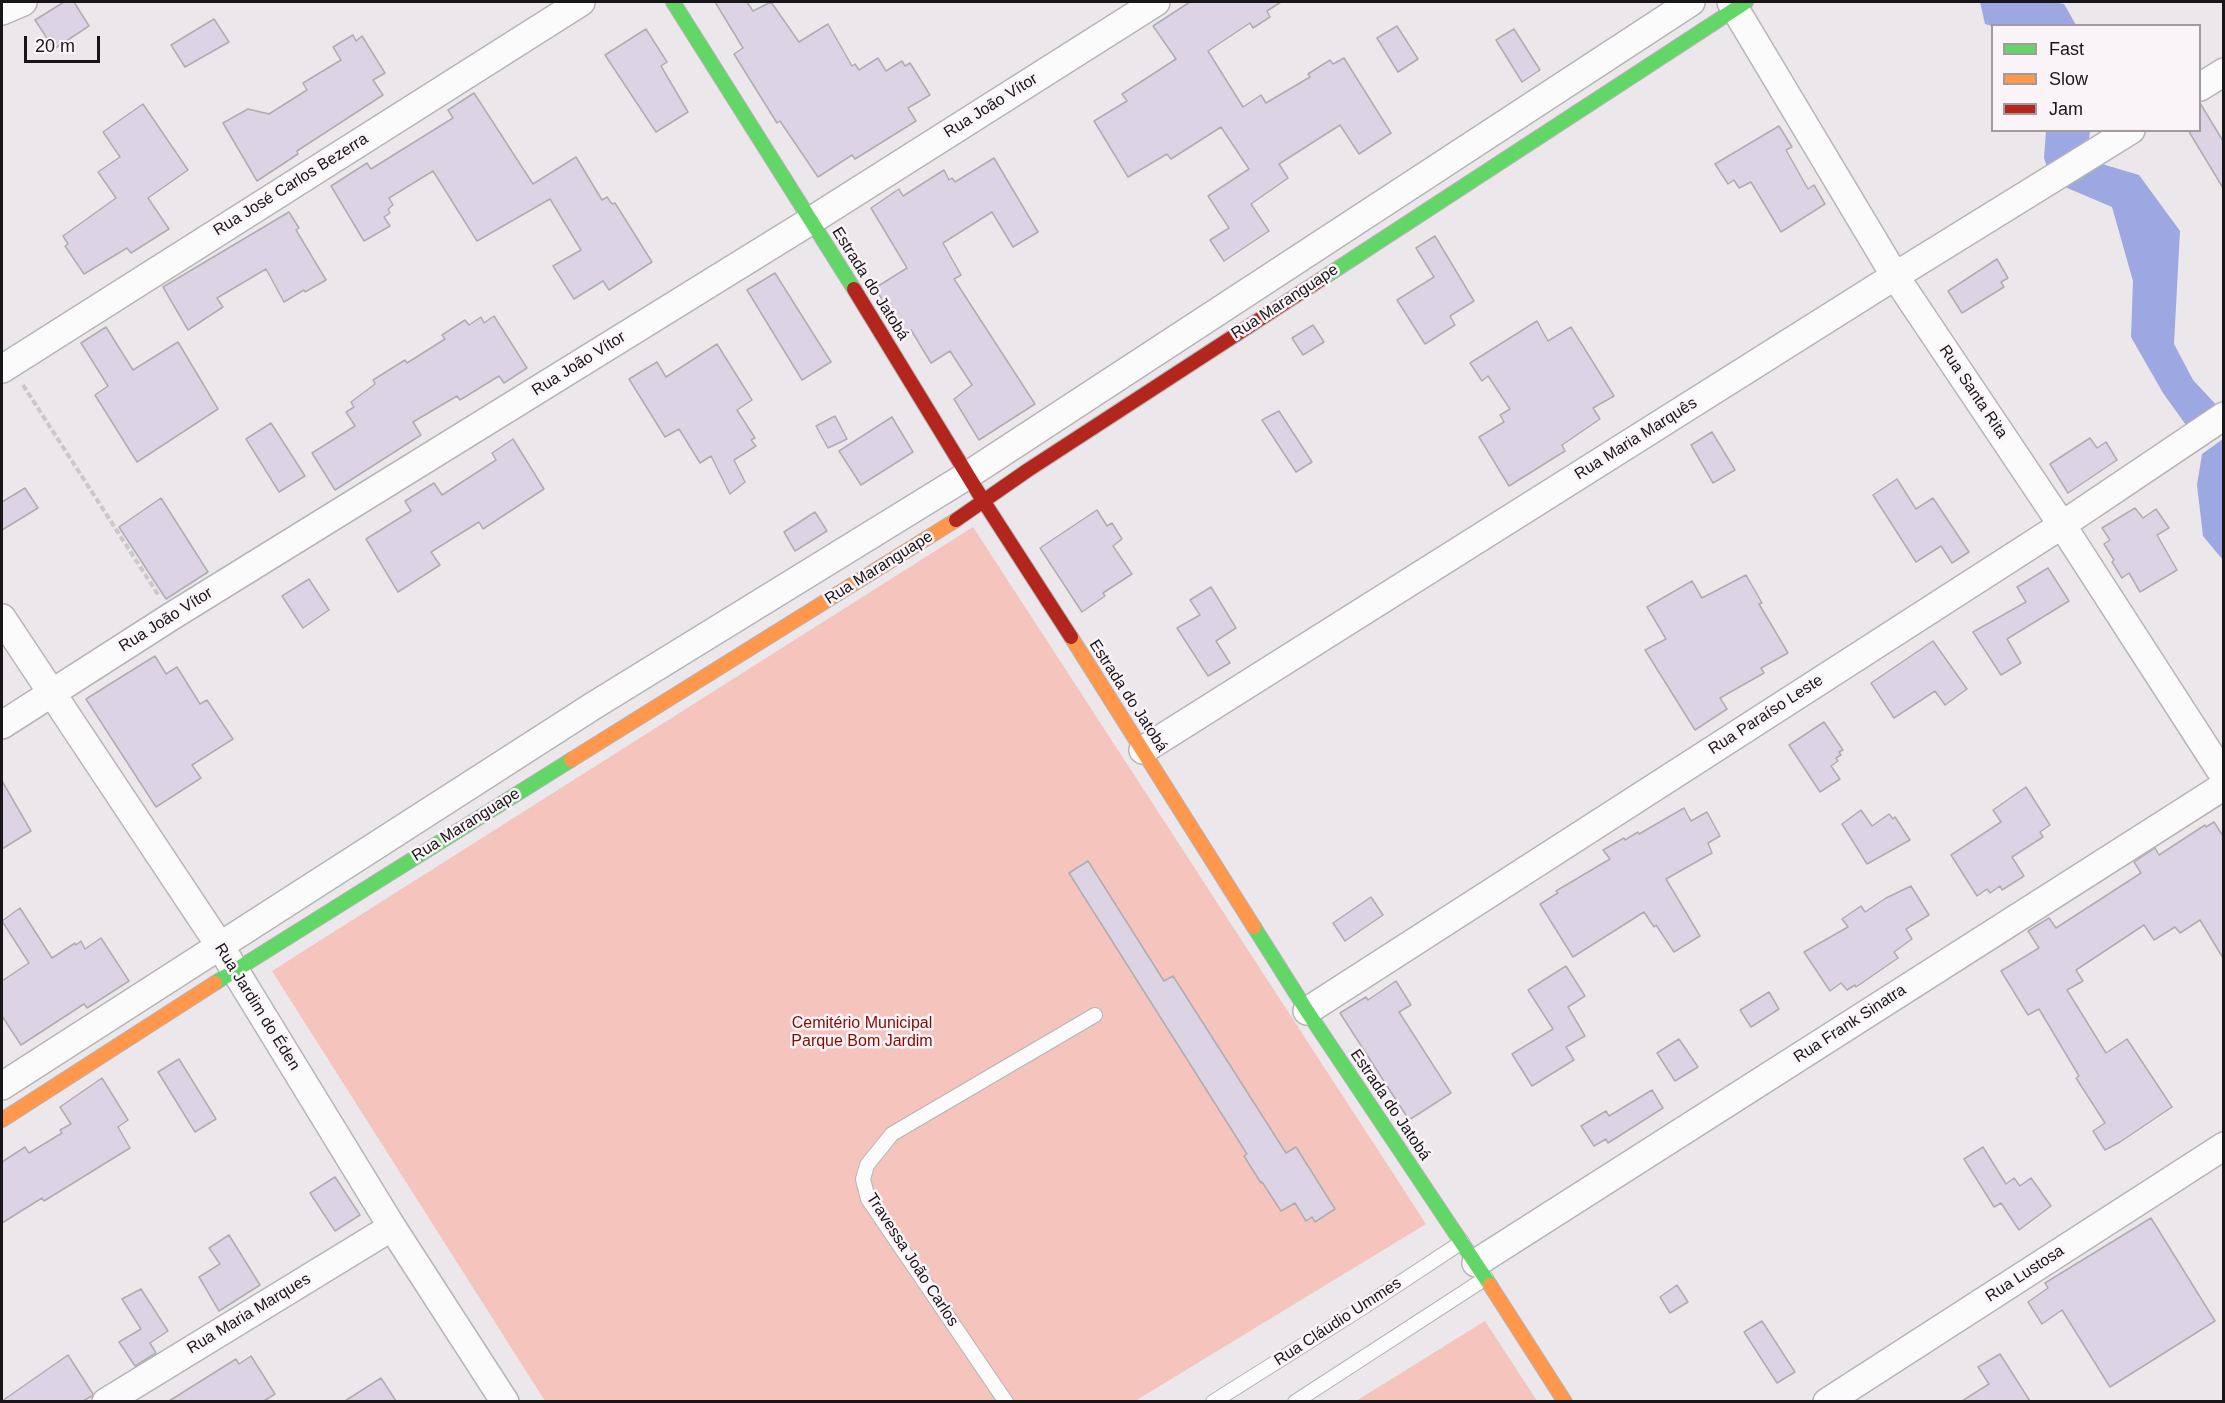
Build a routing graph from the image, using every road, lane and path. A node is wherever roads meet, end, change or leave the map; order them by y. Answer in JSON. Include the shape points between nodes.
{"nodes":[{"id":1,"x":23,"y":2,"type":"edge"},
{"id":2,"x":581,"y":2,"type":"edge"},
{"id":3,"x":674,"y":2,"type":"edge"},
{"id":4,"x":1156,"y":2,"type":"edge"},
{"id":5,"x":1691,"y":2,"type":"edge"},
{"id":6,"x":1738,"y":4,"type":"edge"},
{"id":7,"x":2,"y":12,"type":"edge"},
{"id":8,"x":2223,"y":72,"type":"edge"},
{"id":9,"x":2201,"y":86,"type":"edge"},
{"id":10,"x":2128,"y":132,"type":"edge"},
{"id":11,"x":812,"y":220,"type":"junction"},
{"id":12,"x":1895,"y":276,"type":"junction"},
{"id":13,"x":5,"y":367,"type":"edge"},
{"id":14,"x":2223,"y":416,"type":"edge"},
{"id":15,"x":968,"y":475,"type":"junction"},
{"id":16,"x":984,"y":502,"type":"junction"},
{"id":17,"x":2062,"y":525,"type":"junction"},
{"id":18,"x":172,"y":616,"type":"junction"},
{"id":19,"x":2,"y":618,"type":"edge"},
{"id":20,"x":51,"y":693,"type":"junction"},
{"id":21,"x":2,"y":725,"type":"edge"},
{"id":22,"x":1143,"y":750,"type":"junction"},
{"id":23,"x":2223,"y":776,"type":"edge"},
{"id":24,"x":2223,"y":786,"type":"edge"},
{"id":25,"x":220,"y":946,"type":"junction"},
{"id":26,"x":235,"y":970,"type":"junction"},
{"id":27,"x":1307,"y":1011,"type":"junction"},
{"id":28,"x":1095,"y":1015,"type":"dead end"},
{"id":29,"x":2,"y":1086,"type":"edge"},
{"id":30,"x":2,"y":1120,"type":"edge"},
{"id":31,"x":2223,"y":1146,"type":"edge"},
{"id":32,"x":393,"y":1227,"type":"junction"},
{"id":33,"x":1475,"y":1261,"type":"junction"},
{"id":34,"x":106,"y":1401,"type":"edge"},
{"id":35,"x":505,"y":1401,"type":"edge"},
{"id":36,"x":1006,"y":1401,"type":"edge"},
{"id":37,"x":1213,"y":1401,"type":"edge"},
{"id":38,"x":1295,"y":1401,"type":"edge"},
{"id":39,"x":1565,"y":1401,"type":"edge"},
{"id":40,"x":1827,"y":1401,"type":"edge"}],
"edges":[{"from":1,"to":7,"type":"street"},
{"from":2,"to":13,"type":"street","name":"Rua José Carlos Bezerra"},
{"from":3,"to":11,"type":"street","name":"Estrada do Jatobá"},
{"from":4,"to":11,"type":"street","name":"Rua João Vítor"},
{"from":5,"to":15,"type":"street","name":"Rua Maranguape"},
{"from":6,"to":12,"type":"street","name":"Rua Santa Rita"},
{"from":6,"to":16,"type":"street","name":"Rua Maranguape"},
{"from":8,"to":9,"type":"street"},
{"from":10,"to":12,"type":"street","name":"Rua Maria Marquês"},
{"from":11,"to":15,"type":"street","name":"Estrada do Jatobá"},
{"from":11,"to":18,"type":"street","name":"Rua João Vítor"},
{"from":12,"to":17,"type":"street","name":"Rua Santa Rita"},
{"from":12,"to":22,"type":"street","name":"Rua Maria Marquês"},
{"from":13,"to":18,"type":"path"},
{"from":14,"to":17,"type":"street","name":"Rua Paraíso Leste"},
{"from":15,"to":16,"type":"street","name":"Estrada do Jatobá"},
{"from":15,"to":25,"type":"street","name":"Rua Maranguape","via":[[593,706]]},
{"from":16,"to":22,"type":"street","name":"Estrada do Jatobá"},
{"from":16,"to":26,"type":"street","name":"Rua Maranguape"},
{"from":17,"to":23,"type":"street","name":"Rua Santa Rita"},
{"from":17,"to":27,"type":"street","name":"Rua Paraíso Leste"},
{"from":18,"to":20,"type":"street","name":"Rua João Vítor"},
{"from":19,"to":20,"type":"street","name":"Rua Jardim do Éden"},
{"from":20,"to":21,"type":"street","name":"Rua João Vítor"},
{"from":20,"to":25,"type":"street","name":"Rua Jardim do Éden"},
{"from":22,"to":27,"type":"street","name":"Estrada do Jatobá"},
{"from":24,"to":33,"type":"street","name":"Rua Frank Sinatra"},
{"from":25,"to":26,"type":"street","name":"Rua Jardim do Éden"},
{"from":25,"to":29,"type":"street","name":"Rua Maranguape"},
{"from":26,"to":30,"type":"street","name":"Rua Maranguape"},
{"from":26,"to":32,"type":"street","name":"Rua Jardim do Éden"},
{"from":27,"to":33,"type":"street","name":"Estrada do Jatobá"},
{"from":28,"to":36,"type":"lane","name":"Travessa João Carlos","via":[[892,1134],[867,1165],[863,1179],[868,1199]]},
{"from":31,"to":40,"type":"street","name":"Rua Lustosa"},
{"from":32,"to":34,"type":"street","name":"Rua Maria Marques"},
{"from":32,"to":35,"type":"street","name":"Rua Jardim do Éden"},
{"from":33,"to":37,"type":"lane","name":"Rua Cláudio Ummes","via":[[1365,1306]]},
{"from":33,"to":38,"type":"lane"},
{"from":33,"to":39,"type":"street","name":"Estrada do Jatobá"}]}
